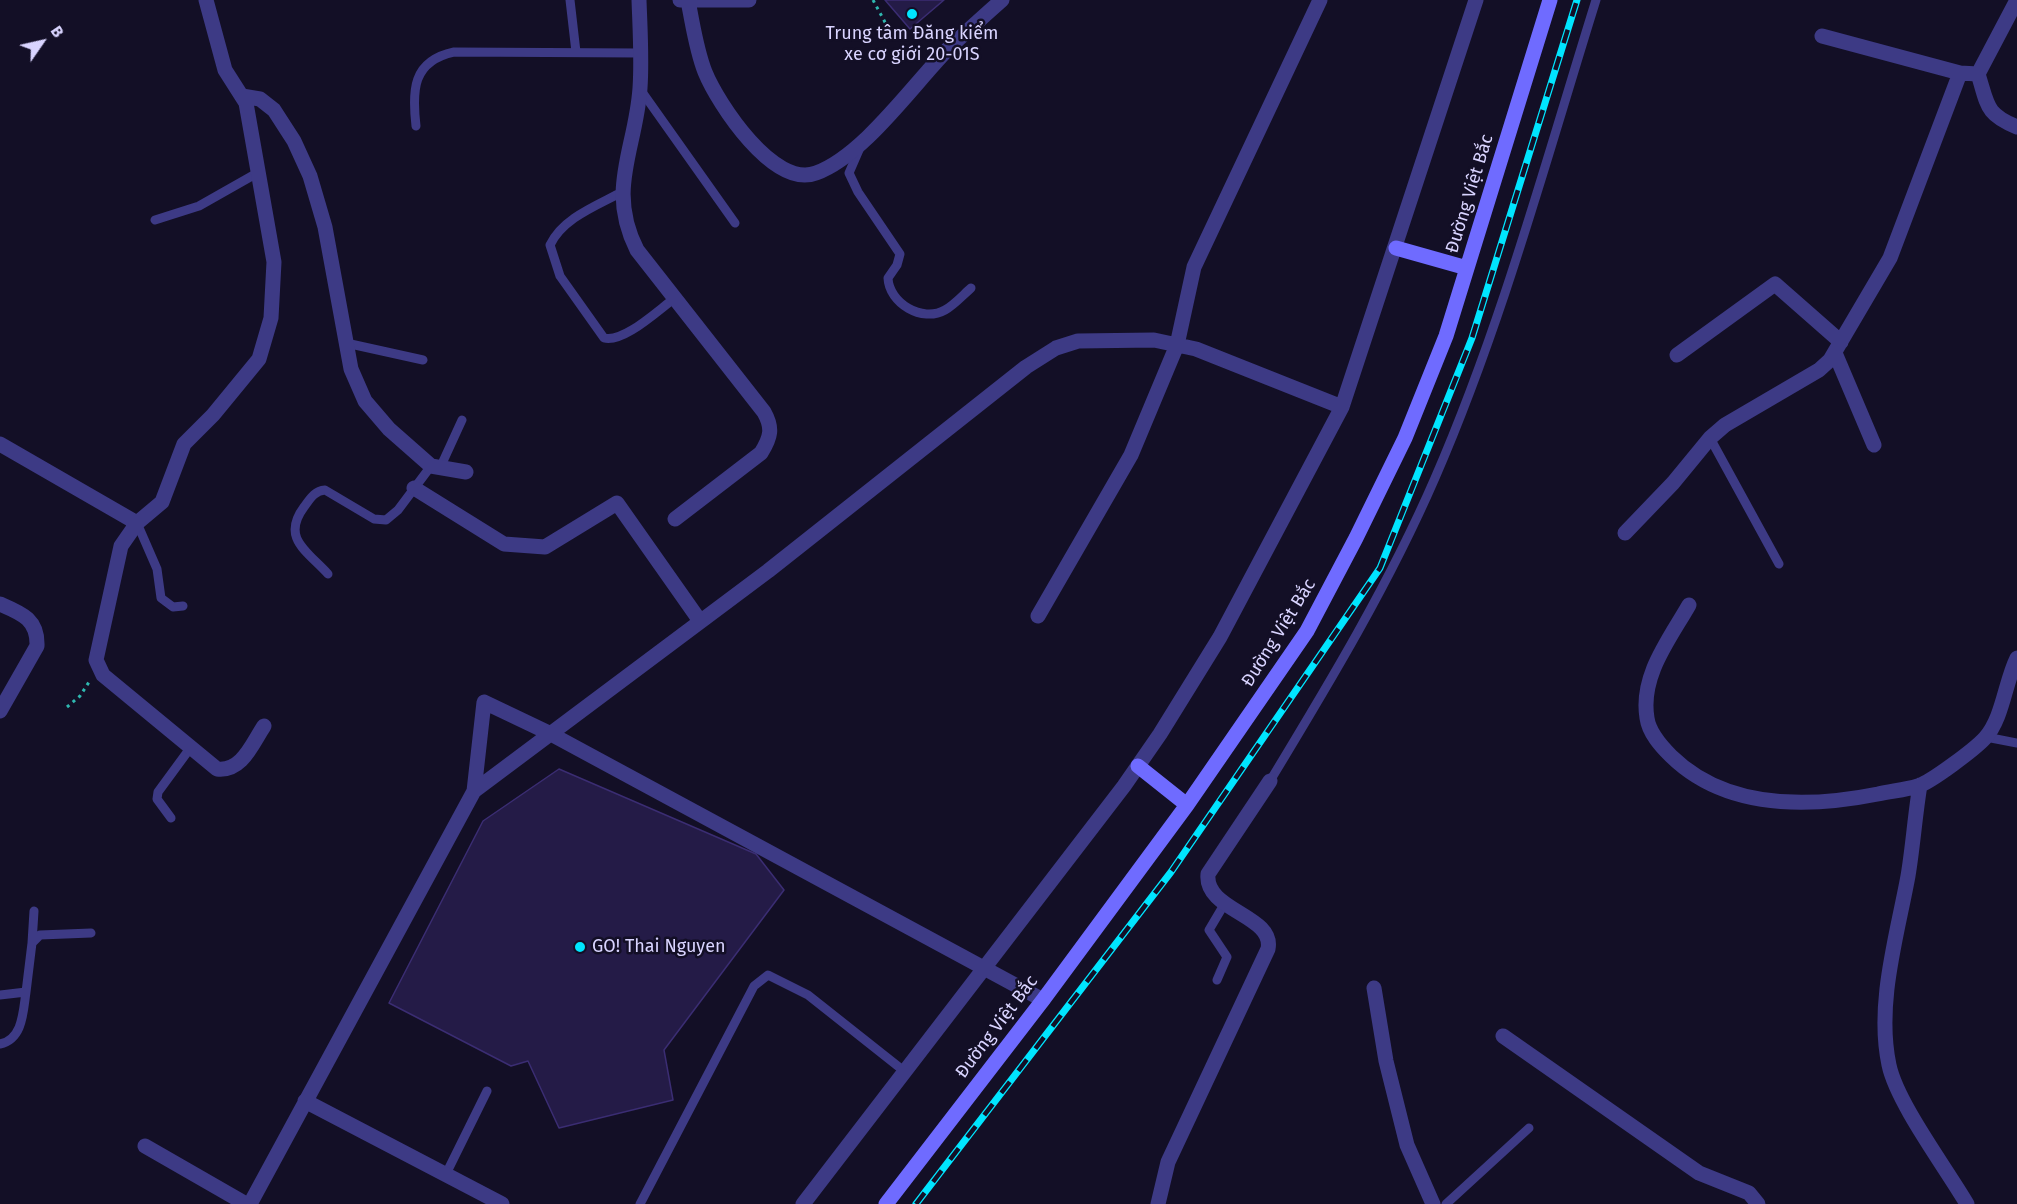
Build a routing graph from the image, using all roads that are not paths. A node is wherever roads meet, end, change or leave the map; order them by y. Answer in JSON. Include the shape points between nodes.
{"nodes":[{"id":1,"x":206,"y":0,"type":"edge"},
{"id":2,"x":570,"y":0,"type":"edge"},
{"id":3,"x":639,"y":0,"type":"edge"},
{"id":4,"x":749,"y":0,"type":"edge"},
{"id":5,"x":1002,"y":0,"type":"edge"},
{"id":6,"x":1320,"y":0,"type":"edge"},
{"id":7,"x":1476,"y":0,"type":"edge"},
{"id":8,"x":1550,"y":0,"type":"edge"},
{"id":9,"x":1596,"y":0,"type":"edge"},
{"id":10,"x":2017,"y":0,"type":"edge"},
{"id":11,"x":683,"y":1,"type":"edge"},
{"id":12,"x":722,"y":1,"type":"edge"},
{"id":13,"x":1822,"y":36,"type":"dead end"},
{"id":14,"x":576,"y":52,"type":"junction"},
{"id":15,"x":639,"y":53,"type":"junction"},
{"id":16,"x":1960,"y":73,"type":"junction"},
{"id":17,"x":1978,"y":74,"type":"junction"},
{"id":18,"x":640,"y":89,"type":"junction"},
{"id":19,"x":242,"y":96,"type":"junction"},
{"id":20,"x":417,"y":126,"type":"dead end"},
{"id":21,"x":2017,"y":127,"type":"edge"},
{"id":22,"x":867,"y":137,"type":"junction"},
{"id":23,"x":259,"y":172,"type":"junction"},
{"id":24,"x":622,"y":192,"type":"junction"},
{"id":25,"x":155,"y":220,"type":"dead end"},
{"id":26,"x":735,"y":223,"type":"dead end"},
{"id":27,"x":1396,"y":248,"type":"junction"},
{"id":28,"x":1467,"y":268,"type":"junction"},
{"id":29,"x":971,"y":288,"type":"dead end"},
{"id":30,"x":675,"y":298,"type":"junction"},
{"id":31,"x":346,"y":343,"type":"junction"},
{"id":32,"x":1177,"y":345,"type":"junction"},
{"id":33,"x":1838,"y":347,"type":"junction"},
{"id":34,"x":1677,"y":355,"type":"dead end"},
{"id":35,"x":423,"y":360,"type":"dead end"},
{"id":36,"x":1342,"y":407,"type":"junction"},
{"id":37,"x":462,"y":420,"type":"dead end"},
{"id":38,"x":1710,"y":438,"type":"junction"},
{"id":39,"x":0,"y":444,"type":"edge"},
{"id":40,"x":1874,"y":445,"type":"dead end"},
{"id":41,"x":436,"y":467,"type":"junction"},
{"id":42,"x":466,"y":472,"type":"dead end"},
{"id":43,"x":414,"y":488,"type":"junction"},
{"id":44,"x":675,"y":519,"type":"dead end"},
{"id":45,"x":136,"y":523,"type":"junction"},
{"id":46,"x":1625,"y":533,"type":"dead end"},
{"id":47,"x":1779,"y":564,"type":"dead end"},
{"id":48,"x":328,"y":574,"type":"dead end"},
{"id":49,"x":0,"y":604,"type":"edge"},
{"id":50,"x":1689,"y":605,"type":"dead end"},
{"id":51,"x":183,"y":606,"type":"dead end"},
{"id":52,"x":1038,"y":616,"type":"dead end"},
{"id":53,"x":700,"y":621,"type":"junction"},
{"id":54,"x":2017,"y":658,"type":"edge"},
{"id":55,"x":0,"y":711,"type":"edge"},
{"id":56,"x":264,"y":726,"type":"dead end"},
{"id":57,"x":549,"y":733,"type":"junction"},
{"id":58,"x":1986,"y":737,"type":"junction"},
{"id":59,"x":2017,"y":743,"type":"edge"},
{"id":60,"x":191,"y":747,"type":"junction"},
{"id":61,"x":1138,"y":766,"type":"junction"},
{"id":62,"x":1270,"y":781,"type":"joint"},
{"id":63,"x":1920,"y":785,"type":"junction"},
{"id":64,"x":474,"y":791,"type":"junction"},
{"id":65,"x":1187,"y":805,"type":"junction"},
{"id":66,"x":171,"y":818,"type":"dead end"},
{"id":67,"x":1225,"y":903,"type":"junction"},
{"id":68,"x":34,"y":911,"type":"dead end"},
{"id":69,"x":91,"y":933,"type":"dead end"},
{"id":70,"x":32,"y":943,"type":"junction"},
{"id":71,"x":985,"y":969,"type":"junction"},
{"id":72,"x":1217,"y":980,"type":"dead end"},
{"id":73,"x":1374,"y":988,"type":"dead end"},
{"id":74,"x":26,"y":992,"type":"junction"},
{"id":75,"x":0,"y":995,"type":"edge"},
{"id":76,"x":1043,"y":1000,"type":"junction"},
{"id":77,"x":1503,"y":1036,"type":"dead end"},
{"id":78,"x":0,"y":1044,"type":"edge"},
{"id":79,"x":904,"y":1071,"type":"junction"},
{"id":80,"x":487,"y":1091,"type":"dead end"},
{"id":81,"x":305,"y":1101,"type":"junction"},
{"id":82,"x":1529,"y":1128,"type":"dead end"},
{"id":83,"x":145,"y":1146,"type":"dead end"},
{"id":84,"x":446,"y":1174,"type":"junction"},
{"id":85,"x":248,"y":1204,"type":"edge"},
{"id":86,"x":502,"y":1204,"type":"edge"},
{"id":87,"x":640,"y":1204,"type":"edge"},
{"id":88,"x":803,"y":1204,"type":"edge"},
{"id":89,"x":886,"y":1204,"type":"edge"},
{"id":90,"x":1158,"y":1204,"type":"edge"},
{"id":91,"x":1433,"y":1204,"type":"edge"},
{"id":92,"x":1446,"y":1204,"type":"edge"},
{"id":93,"x":1758,"y":1204,"type":"edge"},
{"id":94,"x":1967,"y":1204,"type":"edge"}],
"edges":[{"from":1,"to":19,"type":"street","via":[[225,70]]},
{"from":2,"to":14,"type":"lane"},
{"from":3,"to":15,"type":"street"},
{"from":4,"to":12,"type":"street"},
{"from":5,"to":22,"type":"street","via":[[949,49]]},
{"from":6,"to":32,"type":"street","via":[[1194,267]]},
{"from":7,"to":27,"type":"street"},
{"from":8,"to":28,"type":"main road","name":"Đường Việt Bắc"},
{"from":9,"to":62,"type":"lane","via":[[1499,310],[1435,478],[1390,576]]},
{"from":10,"to":17,"type":"street"},
{"from":11,"to":12,"type":"street"},
{"from":11,"to":22,"type":"street","via":[[714,90],[746,136],[776,163],[795,174],[813,174]]},
{"from":13,"to":16,"type":"street"},
{"from":14,"to":15,"type":"lane"},
{"from":14,"to":20,"type":"lane","via":[[440,55],[419,75],[412,95]]},
{"from":15,"to":18,"type":"street"},
{"from":16,"to":17,"type":"street"},
{"from":16,"to":33,"type":"street","via":[[1890,258]]},
{"from":17,"to":21,"type":"street","via":[[1990,111],[1997,119]]},
{"from":18,"to":24,"type":"street"},
{"from":18,"to":26,"type":"lane"},
{"from":19,"to":23,"type":"street"},
{"from":19,"to":31,"type":"street","via":[[260,99],[274,110],[310,176],[325,228]]},
{"from":22,"to":29,"type":"lane","via":[[849,173],[900,254],[888,278],[889,289],[916,313],[924,313],[944,310]]},
{"from":23,"to":25,"type":"lane","via":[[199,206]]},
{"from":23,"to":45,"type":"street","via":[[274,262],[271,318],[264,348],[260,359],[179,451],[162,502]]},
{"from":24,"to":30,"type":"street","via":[[623,216],[637,250]]},
{"from":24,"to":30,"type":"lane","via":[[566,223],[556,233],[550,245],[551,256],[560,276],[604,338],[613,340]]},
{"from":27,"to":28,"type":"main road"},
{"from":27,"to":36,"type":"street"},
{"from":28,"to":65,"type":"main road","name":"Đường Việt Bắc","via":[[1446,336],[1405,438],[1356,538],[1306,631]]},
{"from":30,"to":44,"type":"street","via":[[771,425],[770,438],[761,453]]},
{"from":31,"to":35,"type":"lane"},
{"from":31,"to":41,"type":"street","via":[[351,369],[365,401],[389,429]]},
{"from":32,"to":36,"type":"street"},
{"from":32,"to":52,"type":"street","via":[[1131,454]]},
{"from":32,"to":53,"type":"street","via":[[1154,340],[1078,341],[1056,348],[1026,367]]},
{"from":33,"to":34,"type":"street","via":[[1775,284]]},
{"from":33,"to":38,"type":"street","via":[[1820,370],[1725,425]]},
{"from":33,"to":40,"type":"street"},
{"from":36,"to":61,"type":"street","via":[[1220,637]]},
{"from":37,"to":41,"type":"lane"},
{"from":38,"to":46,"type":"street"},
{"from":38,"to":47,"type":"lane"},
{"from":39,"to":45,"type":"street"},
{"from":41,"to":42,"type":"street"},
{"from":41,"to":43,"type":"lane"},
{"from":43,"to":48,"type":"lane","via":[[391,516],[380,521],[325,490],[313,495],[294,520],[293,528],[296,537]]},
{"from":43,"to":53,"type":"street","via":[[504,544],[545,547],[617,503]]},
{"from":45,"to":51,"type":"lane","via":[[157,569],[161,598],[173,607]]},
{"from":45,"to":60,"type":"street","via":[[121,546],[96,660],[103,675]]},
{"from":49,"to":55,"type":"street","via":[[32,622],[37,646]]},
{"from":50,"to":63,"type":"street","via":[[1654,666],[1647,719],[1652,733],[1689,774],[1733,792],[1789,804],[1842,801]]},
{"from":53,"to":57,"type":"street"},
{"from":54,"to":58,"type":"street"},
{"from":56,"to":60,"type":"street","via":[[237,766],[228,770],[217,769]]},
{"from":57,"to":64,"type":"street"},
{"from":57,"to":64,"type":"street","via":[[484,702]]},
{"from":57,"to":71,"type":"street"},
{"from":58,"to":59,"type":"lane"},
{"from":58,"to":63,"type":"street"},
{"from":60,"to":66,"type":"lane","via":[[158,792],[158,799]]},
{"from":61,"to":65,"type":"main road"},
{"from":61,"to":71,"type":"street"},
{"from":62,"to":67,"type":"street","via":[[1208,874],[1210,888]]},
{"from":63,"to":94,"type":"street","via":[[1889,982],[1885,1029],[1889,1066],[1900,1094]]},
{"from":64,"to":81,"type":"street"},
{"from":65,"to":76,"type":"main road","name":"Đường Việt Bắc"},
{"from":67,"to":72,"type":"lane","via":[[1209,930],[1227,957]]},
{"from":67,"to":90,"type":"street","via":[[1265,933],[1270,943],[1168,1162]]},
{"from":68,"to":70,"type":"lane"},
{"from":69,"to":70,"type":"lane","via":[[44,933]]},
{"from":70,"to":74,"type":"lane"},
{"from":71,"to":76,"type":"street"},
{"from":71,"to":79,"type":"street"},
{"from":73,"to":91,"type":"street","via":[[1386,1061],[1407,1145]]},
{"from":74,"to":75,"type":"lane"},
{"from":74,"to":78,"type":"lane","via":[[17,1031],[11,1041]]},
{"from":76,"to":89,"type":"main road","name":"Đường Việt Bắc"},
{"from":77,"to":93,"type":"street","via":[[1699,1173],[1749,1192]]},
{"from":79,"to":87,"type":"lane","via":[[808,994],[768,975],[754,986]]},
{"from":79,"to":88,"type":"street"},
{"from":80,"to":84,"type":"lane"},
{"from":81,"to":84,"type":"street"},
{"from":81,"to":85,"type":"street"},
{"from":82,"to":92,"type":"lane"},
{"from":83,"to":85,"type":"street"},
{"from":84,"to":86,"type":"street"}]}
